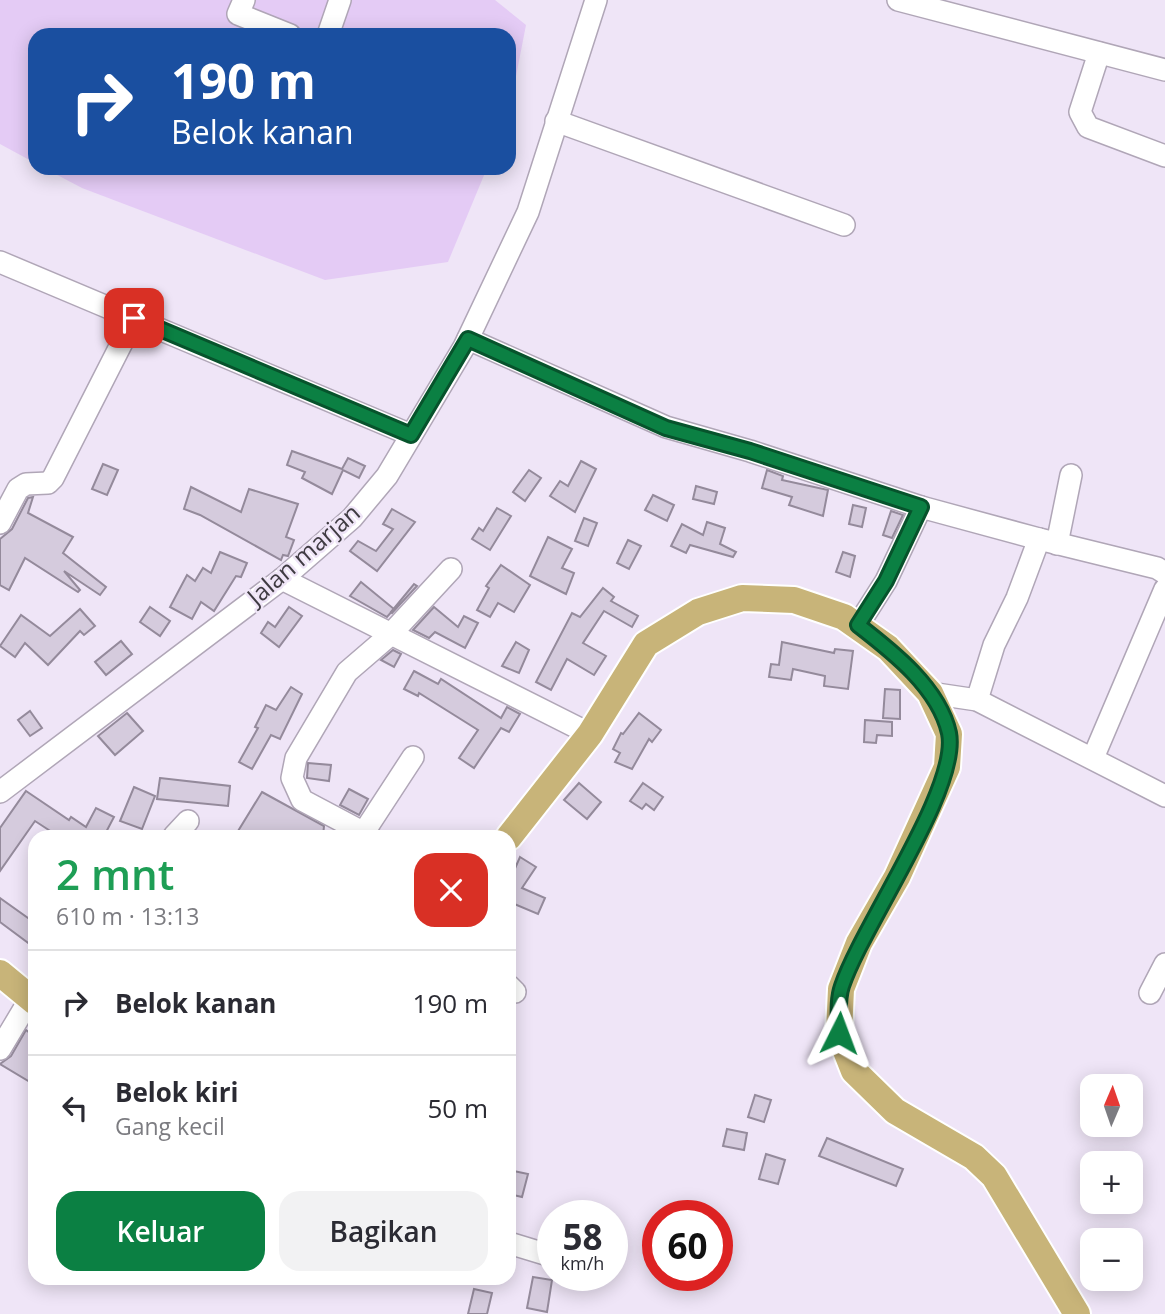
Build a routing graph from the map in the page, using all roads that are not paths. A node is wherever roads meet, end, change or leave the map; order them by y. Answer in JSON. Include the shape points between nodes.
{"nodes":[{"id":1,"x":244,"y":0,"type":"edge"},
{"id":2,"x":340,"y":0,"type":"edge"},
{"id":3,"x":596,"y":0,"type":"edge"},
{"id":4,"x":898,"y":0,"type":"edge"},
{"id":5,"x":273,"y":28,"type":"edge"},
{"id":6,"x":330,"y":28,"type":"edge"},
{"id":7,"x":1099,"y":52,"type":"junction"},
{"id":8,"x":1165,"y":70,"type":"edge"},
{"id":9,"x":556,"y":121,"type":"junction"},
{"id":10,"x":1165,"y":156,"type":"edge"},
{"id":11,"x":844,"y":225,"type":"dead end"},
{"id":12,"x":0,"y":262,"type":"edge"},
{"id":13,"x":134,"y":318,"type":"junction"},
{"id":14,"x":468,"y":339,"type":"junction"},
{"id":15,"x":411,"y":435,"type":"junction"},
{"id":16,"x":1071,"y":475,"type":"dead end"},
{"id":17,"x":921,"y":507,"type":"junction"},
{"id":18,"x":0,"y":523,"type":"edge"},
{"id":19,"x":1048,"y":542,"type":"junction"},
{"id":20,"x":451,"y":569,"type":"dead end"},
{"id":21,"x":1165,"y":573,"type":"edge"},
{"id":22,"x":282,"y":579,"type":"junction"},
{"id":23,"x":1165,"y":589,"type":"edge"},
{"id":24,"x":858,"y":625,"type":"junction"},
{"id":25,"x":390,"y":635,"type":"junction"},
{"id":26,"x":930,"y":693,"type":"junction"},
{"id":27,"x":977,"y":700,"type":"junction"},
{"id":28,"x":590,"y":734,"type":"junction"},
{"id":29,"x":413,"y":757,"type":"dead end"},
{"id":30,"x":1093,"y":758,"type":"junction"},
{"id":31,"x":0,"y":792,"type":"edge"},
{"id":32,"x":1165,"y":796,"type":"edge"},
{"id":33,"x":359,"y":830,"type":"edge"},
{"id":34,"x":369,"y":830,"type":"edge"},
{"id":35,"x":515,"y":830,"type":"edge"},
{"id":36,"x":1165,"y":964,"type":"edge"},
{"id":37,"x":0,"y":973,"type":"edge"},
{"id":38,"x":1150,"y":993,"type":"dead end"},
{"id":39,"x":28,"y":997,"type":"edge"},
{"id":40,"x":28,"y":1008,"type":"edge"},
{"id":41,"x":0,"y":1049,"type":"edge"},
{"id":42,"x":516,"y":1245,"type":"edge"},
{"id":43,"x":537,"y":1252,"type":"edge"},
{"id":44,"x":1077,"y":1314,"type":"edge"}],
"edges":[{"from":1,"to":5,"type":"street","via":[[239,14]]},
{"from":2,"to":6,"type":"street"},
{"from":3,"to":9,"type":"street","name":"Jalan marjan"},
{"from":4,"to":7,"type":"street"},
{"from":7,"to":8,"type":"street"},
{"from":7,"to":10,"type":"street","via":[[1080,112],[1083,120],[1088,127]]},
{"from":9,"to":11,"type":"street"},
{"from":9,"to":14,"type":"street","name":"Jalan marjan","via":[[528,212]]},
{"from":12,"to":13,"type":"street"},
{"from":13,"to":15,"type":"street"},
{"from":13,"to":18,"type":"street","via":[[53,478],[18,489]]},
{"from":14,"to":15,"type":"street","name":"Jalan marjan"},
{"from":14,"to":17,"type":"street","via":[[666,428]]},
{"from":15,"to":22,"type":"street","name":"Jalan marjan","via":[[387,476],[352,519]]},
{"from":16,"to":19,"type":"street"},
{"from":17,"to":19,"type":"street"},
{"from":17,"to":24,"type":"street","via":[[886,581]]},
{"from":19,"to":21,"type":"street"},
{"from":19,"to":27,"type":"street","via":[[994,645]]},
{"from":20,"to":25,"type":"street"},
{"from":22,"to":25,"type":"street"},
{"from":22,"to":31,"type":"street","name":"Jalan marjan"},
{"from":23,"to":30,"type":"street"},
{"from":24,"to":26,"type":"main road","via":[[888,648]]},
{"from":24,"to":28,"type":"main road","via":[[794,600],[742,598],[698,612],[646,644]]},
{"from":25,"to":28,"type":"street"},
{"from":25,"to":33,"type":"street","via":[[347,672],[293,768],[294,787],[302,800]]},
{"from":26,"to":27,"type":"street"},
{"from":26,"to":44,"type":"main road","via":[[949,734],[947,767],[850,966],[841,989],[839,1033],[854,1071],[895,1111],[974,1157],[994,1176]]},
{"from":27,"to":30,"type":"street"},
{"from":28,"to":35,"type":"main road"},
{"from":29,"to":34,"type":"street"},
{"from":30,"to":32,"type":"street"},
{"from":36,"to":38,"type":"street"},
{"from":37,"to":39,"type":"main road"},
{"from":40,"to":41,"type":"street"},
{"from":42,"to":43,"type":"street"}]}
